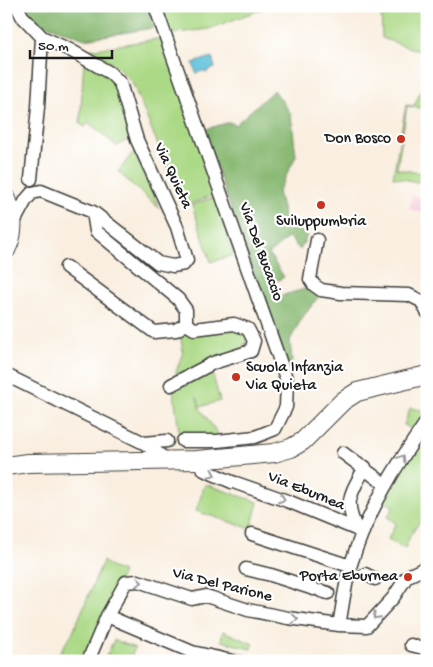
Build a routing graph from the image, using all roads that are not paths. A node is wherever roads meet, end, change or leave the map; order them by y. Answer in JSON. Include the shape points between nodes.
{"nodes":[{"id":1,"x":17,"y":6,"type":"edge"},
{"id":2,"x":155,"y":6,"type":"edge"},
{"id":3,"x":42,"y":38,"type":"junction"},
{"id":4,"x":31,"y":180,"type":"dead end"},
{"id":5,"x":6,"y":197,"type":"edge"},
{"id":6,"x":93,"y":212,"type":"junction"},
{"id":7,"x":13,"y":224,"type":"junction"},
{"id":8,"x":317,"y":240,"type":"dead end"},
{"id":9,"x":6,"y":250,"type":"edge"},
{"id":10,"x":66,"y":267,"type":"dead end"},
{"id":11,"x":427,"y":312,"type":"edge"},
{"id":12,"x":186,"y":324,"type":"junction"},
{"id":13,"x":6,"y":375,"type":"edge"},
{"id":14,"x":427,"y":375,"type":"edge"},
{"id":15,"x":171,"y":385,"type":"dead end"},
{"id":16,"x":427,"y":420,"type":"edge"},
{"id":17,"x":167,"y":441,"type":"dead end"},
{"id":18,"x":187,"y":441,"type":"dead end"},
{"id":19,"x":144,"y":443,"type":"junction"},
{"id":20,"x":343,"y":453,"type":"dead end"},
{"id":21,"x":167,"y":460,"type":"junction"},
{"id":22,"x":197,"y":460,"type":"junction"},
{"id":23,"x":6,"y":466,"type":"edge"},
{"id":24,"x":365,"y":468,"type":"junction"},
{"id":25,"x":386,"y":485,"type":"junction"},
{"id":26,"x":360,"y":531,"type":"junction"},
{"id":27,"x":252,"y":534,"type":"dead end"},
{"id":28,"x":427,"y":567,"type":"edge"},
{"id":29,"x":246,"y":569,"type":"dead end"},
{"id":30,"x":358,"y":571,"type":"junction"},
{"id":31,"x":329,"y":594,"type":"junction"},
{"id":32,"x":107,"y":616,"type":"junction"},
{"id":33,"x":339,"y":624,"type":"junction"},
{"id":34,"x":411,"y":645,"type":"dead end"},
{"id":35,"x":427,"y":649,"type":"edge"},
{"id":36,"x":193,"y":657,"type":"edge"},
{"id":37,"x":212,"y":659,"type":"edge"},
{"id":38,"x":88,"y":661,"type":"edge"},
{"id":39,"x":232,"y":661,"type":"edge"}],
"edges":[{"from":1,"to":3,"type":"street"},
{"from":2,"to":18,"type":"street","name":"Via Del Bucaccio","via":[[287,381],[286,407],[275,429],[255,437]]},
{"from":3,"to":4,"type":"street"},
{"from":3,"to":6,"type":"street","name":"Via Quieta","via":[[70,50],[120,83],[137,140],[177,227],[188,260],[173,266],[158,263]]},
{"from":5,"to":7,"type":"street"},
{"from":6,"to":7,"type":"street","name":"Via Quieta","via":[[42,191],[32,193]]},
{"from":6,"to":12,"type":"street","via":[[96,231],[178,299],[186,310]]},
{"from":7,"to":9,"type":"street"},
{"from":8,"to":11,"type":"street","via":[[310,279],[321,290],[409,295],[421,301]]},
{"from":10,"to":12,"type":"street","via":[[154,332],[176,330]]},
{"from":12,"to":15,"type":"street","via":[[194,328],[234,324],[248,329],[254,341],[251,351],[213,363]]},
{"from":13,"to":19,"type":"street"},
{"from":14,"to":22,"type":"street","via":[[356,392],[303,441],[291,448],[274,453]]},
{"from":25,"to":16,"type":"street","one_way":true},
{"from":17,"to":19,"type":"street"},
{"from":19,"to":21,"type":"street"},
{"from":20,"to":24,"type":"street"},
{"from":21,"to":22,"type":"street"},
{"from":21,"to":23,"type":"street"},
{"from":22,"to":26,"type":"street","name":"Via Eburnea","one_way":true,"via":[[204,470]]},
{"from":24,"to":25,"type":"street"},
{"from":24,"to":26,"type":"street","via":[[350,494],[349,513]]},
{"from":25,"to":26,"type":"street"},
{"from":26,"to":30,"type":"street"},
{"from":27,"to":30,"type":"street"},
{"from":28,"to":33,"type":"street","one_way":true,"via":[[408,577],[367,626]]},
{"from":29,"to":31,"type":"street"},
{"from":30,"to":31,"type":"street"},
{"from":31,"to":33,"type":"street"},
{"from":32,"to":33,"type":"street","name":"Via Del Parione","one_way":true,"via":[[126,582],[138,580],[192,599],[206,596],[264,613]]},
{"from":32,"to":36,"type":"street"},
{"from":32,"to":38,"type":"street","name":"Via Del Parione"},
{"from":34,"to":35,"type":"street"},
{"from":36,"to":37,"type":"street"},
{"from":37,"to":39,"type":"street"}]}
